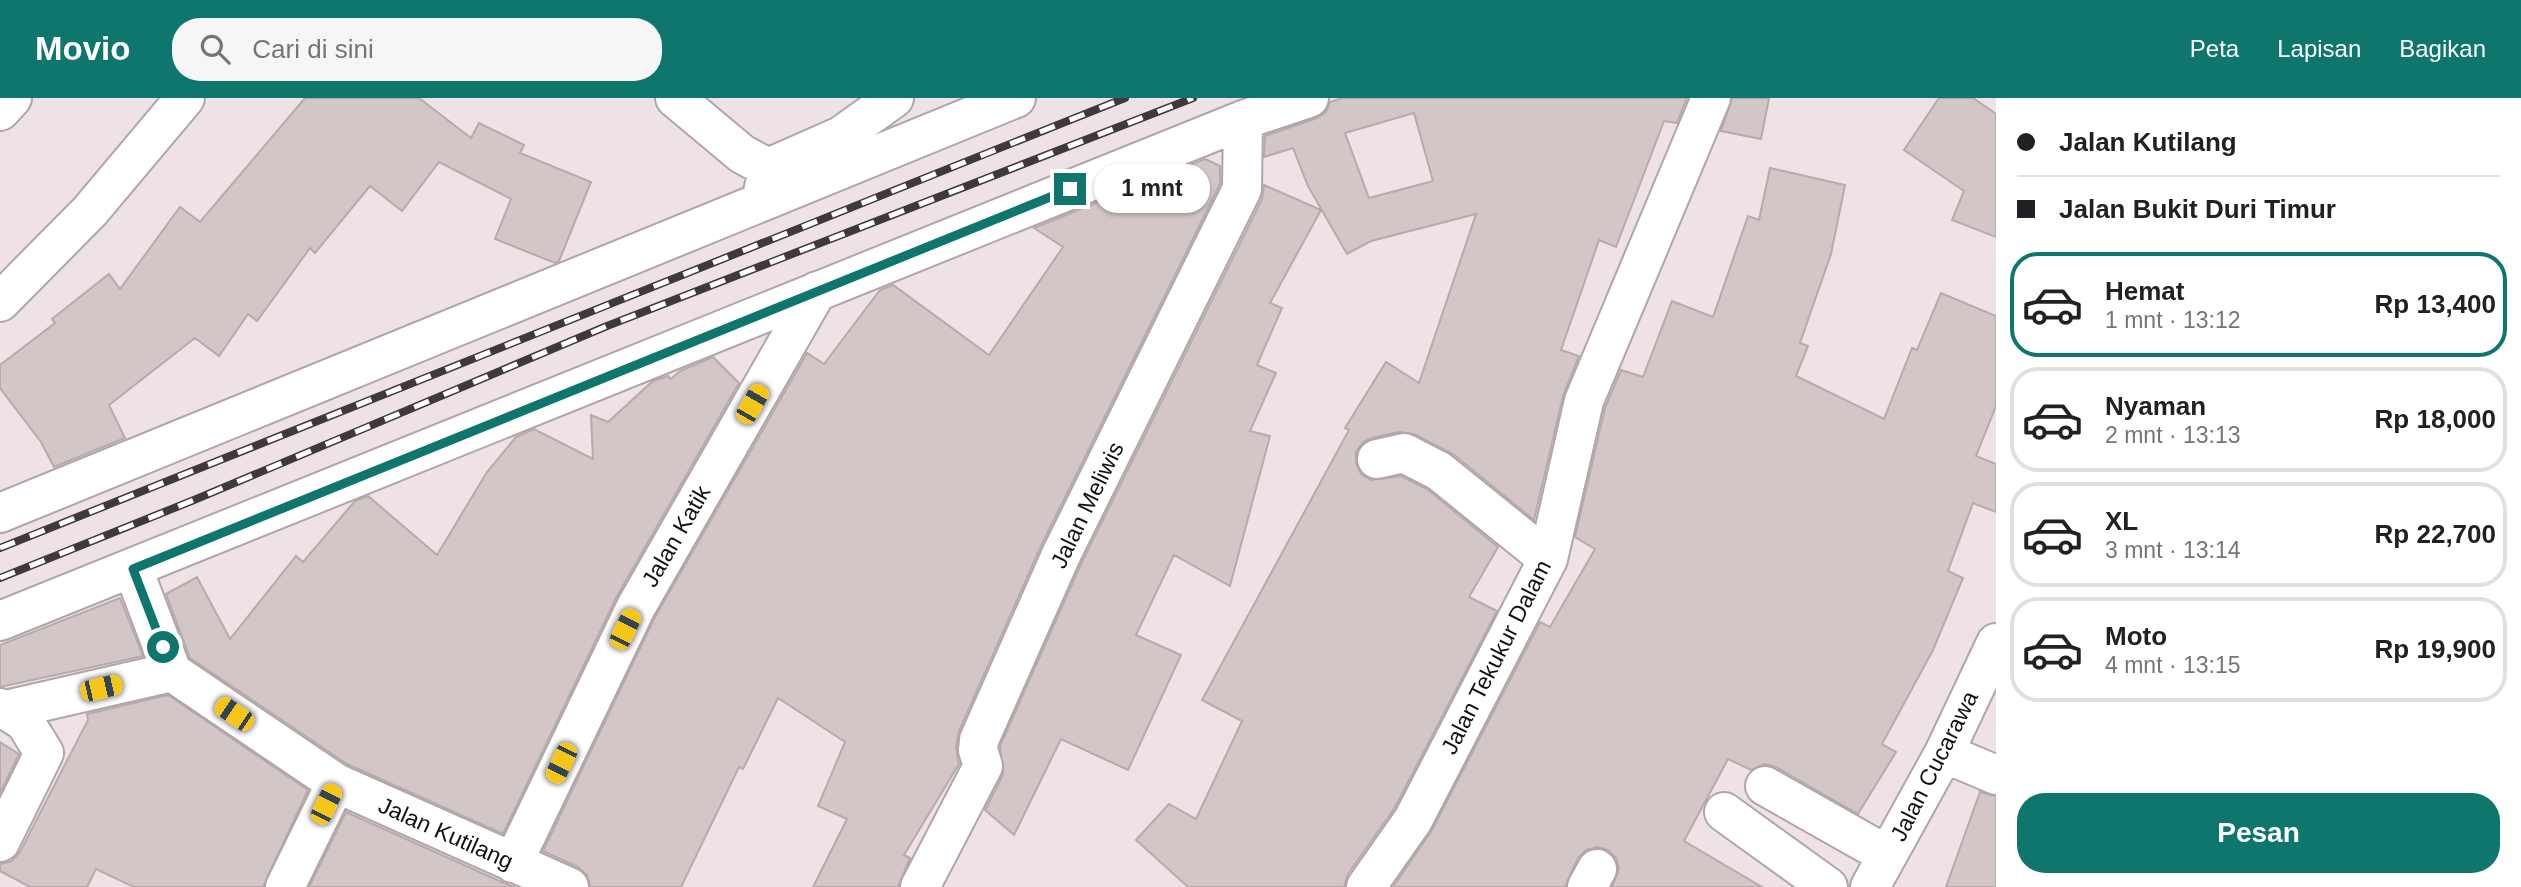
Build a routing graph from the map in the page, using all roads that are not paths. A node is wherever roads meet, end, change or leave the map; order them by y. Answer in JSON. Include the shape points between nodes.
{"nodes":[{"id":1,"x":12,"y":98,"type":"edge"},
{"id":2,"x":185,"y":98,"type":"edge"},
{"id":3,"x":675,"y":98,"type":"edge"},
{"id":4,"x":894,"y":98,"type":"edge"},
{"id":5,"x":1016,"y":98,"type":"edge"},
{"id":6,"x":1309,"y":98,"type":"edge"},
{"id":7,"x":1711,"y":98,"type":"edge"},
{"id":8,"x":0,"y":111,"type":"edge"},
{"id":9,"x":1243,"y":120,"type":"junction"},
{"id":10,"x":765,"y":185,"type":"junction"},
{"id":11,"x":817,"y":291,"type":"junction"},
{"id":12,"x":0,"y":302,"type":"edge"},
{"id":13,"x":1377,"y":459,"type":"dead end"},
{"id":14,"x":0,"y":513,"type":"edge"},
{"id":15,"x":1548,"y":559,"type":"junction"},
{"id":16,"x":133,"y":569,"type":"junction"},
{"id":17,"x":0,"y":621,"type":"edge"},
{"id":18,"x":1996,"y":643,"type":"edge"},
{"id":19,"x":172,"y":672,"type":"junction"},
{"id":20,"x":3,"y":709,"type":"edge"},
{"id":21,"x":1944,"y":753,"type":"junction"},
{"id":22,"x":1996,"y":775,"type":"edge"},
{"id":23,"x":336,"y":783,"type":"junction"},
{"id":24,"x":1765,"y":786,"type":"dead end"},
{"id":25,"x":1724,"y":812,"type":"dead end"},
{"id":26,"x":0,"y":842,"type":"edge"},
{"id":27,"x":513,"y":863,"type":"junction"},
{"id":28,"x":1879,"y":871,"type":"edge"},
{"id":29,"x":285,"y":887,"type":"edge"},
{"id":30,"x":569,"y":887,"type":"edge"},
{"id":31,"x":920,"y":887,"type":"edge"},
{"id":32,"x":1366,"y":887,"type":"edge"},
{"id":33,"x":1828,"y":887,"type":"edge"}],
"edges":[{"from":1,"to":8,"type":"street"},
{"from":2,"to":12,"type":"street","via":[[90,211]]},
{"from":3,"to":10,"type":"street","via":[[741,154]]},
{"from":4,"to":10,"type":"street"},
{"from":5,"to":10,"type":"street"},
{"from":6,"to":9,"type":"street"},
{"from":7,"to":15,"type":"street","name":"Jalan Tekukur Dalam","via":[[1584,401]]},
{"from":9,"to":11,"type":"street"},
{"from":9,"to":31,"type":"street","name":"Jalan Meliwis","via":[[1242,189],[1061,555],[979,740],[983,766]]},
{"from":10,"to":14,"type":"street"},
{"from":11,"to":16,"type":"street"},
{"from":11,"to":27,"type":"street","name":"Jalan Katik","via":[[636,607]]},
{"from":13,"to":15,"type":"street","via":[[1404,453],[1439,471]]},
{"from":15,"to":32,"type":"street","name":"Jalan Tekukur Dalam","via":[[1413,820]]},
{"from":16,"to":17,"type":"street"},
{"from":16,"to":19,"type":"street"},
{"from":18,"to":21,"type":"street","name":"Jalan Cucarawa"},
{"from":19,"to":20,"type":"street"},
{"from":19,"to":23,"type":"street","name":"Jalan Kutilang"},
{"from":20,"to":26,"type":"street","via":[[25,722],[44,753]]},
{"from":21,"to":22,"type":"street"},
{"from":21,"to":28,"type":"street","name":"Jalan Cucarawa"},
{"from":23,"to":27,"type":"street","name":"Jalan Kutilang"},
{"from":23,"to":29,"type":"street"},
{"from":24,"to":28,"type":"street"},
{"from":25,"to":33,"type":"street"},
{"from":27,"to":30,"type":"street","name":"Jalan Kutilang"}]}
